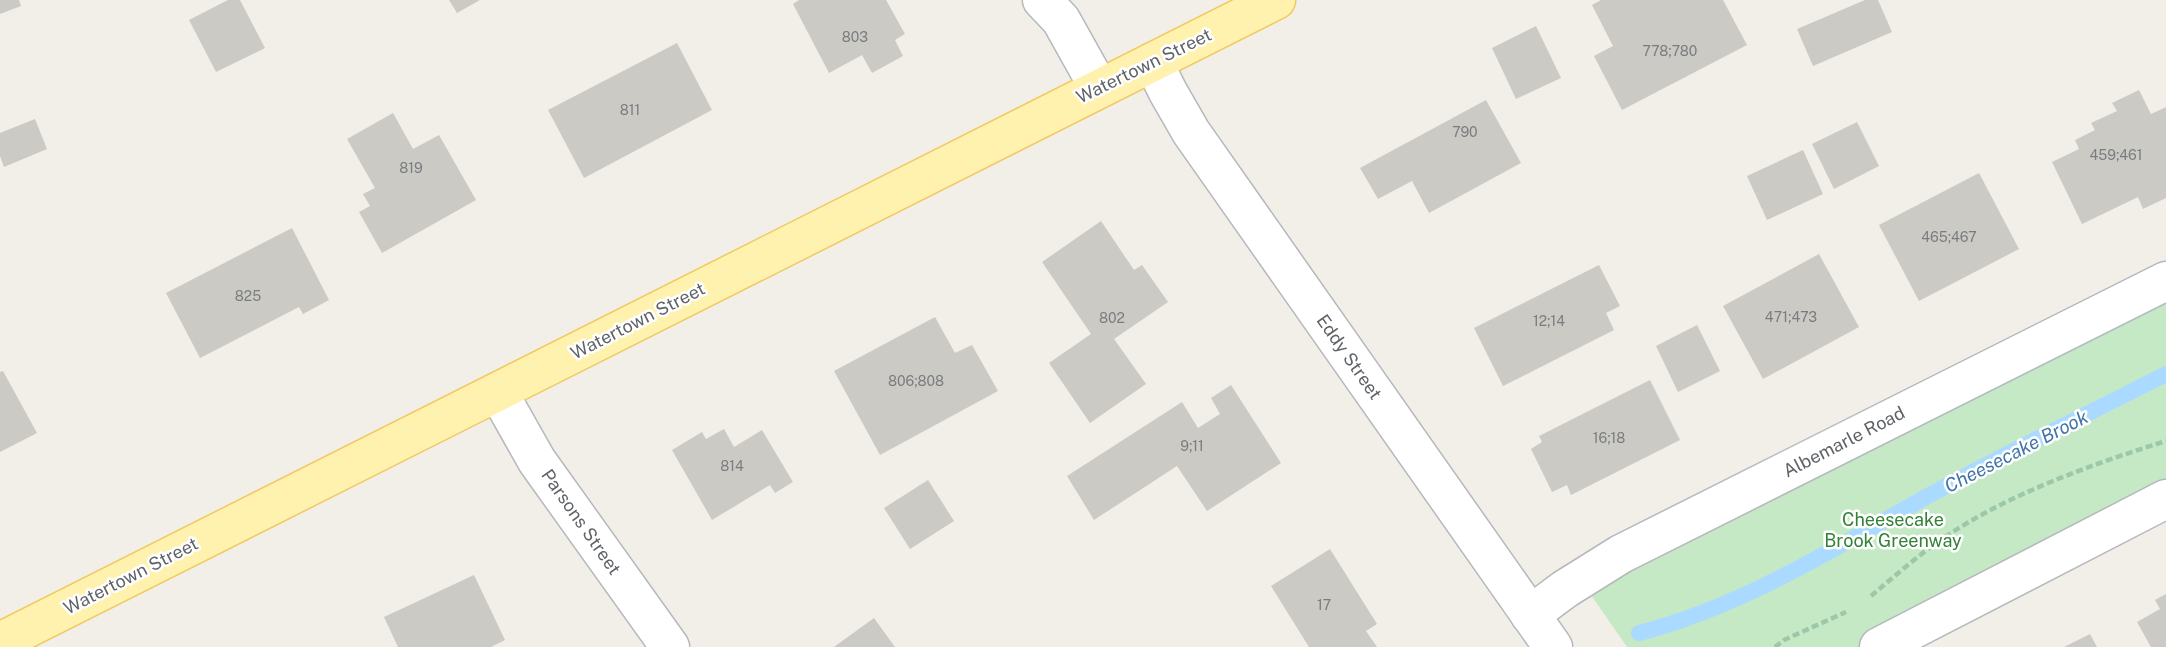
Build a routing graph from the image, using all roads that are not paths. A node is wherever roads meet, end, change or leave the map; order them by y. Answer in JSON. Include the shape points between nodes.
{"nodes":[{"id":1,"x":1042,"y":0,"type":"edge"},
{"id":2,"x":1276,"y":0,"type":"edge"},
{"id":3,"x":1153,"y":62,"type":"junction"},
{"id":4,"x":1099,"y":88,"type":"junction"},
{"id":5,"x":2166,"y":281,"type":"edge"},
{"id":6,"x":498,"y":392,"type":"junction"},
{"id":7,"x":2166,"y":499,"type":"edge"},
{"id":8,"x":1530,"y":615,"type":"junction"},
{"id":9,"x":0,"y":642,"type":"edge"},
{"id":10,"x":670,"y":647,"type":"edge"},
{"id":11,"x":1553,"y":647,"type":"edge"},
{"id":12,"x":1879,"y":647,"type":"edge"}],
"edges":[{"from":1,"to":4,"type":"street","via":[[1061,20]]},
{"from":2,"to":3,"type":"main road","name":"Watertown Street"},
{"from":3,"to":4,"type":"main road","name":"Watertown Street"},
{"from":3,"to":8,"type":"street","name":"Eddy Street","via":[[1191,132]]},
{"from":4,"to":6,"type":"main road","name":"Watertown Street"},
{"from":5,"to":8,"type":"street","name":"Albemarle Road","via":[[1621,554]]},
{"from":6,"to":9,"type":"main road","name":"Watertown Street"},
{"from":6,"to":10,"type":"street","name":"Parsons Street","via":[[537,461]]},
{"from":7,"to":12,"type":"street"},
{"from":8,"to":11,"type":"street","name":"Eddy Street"}]}
